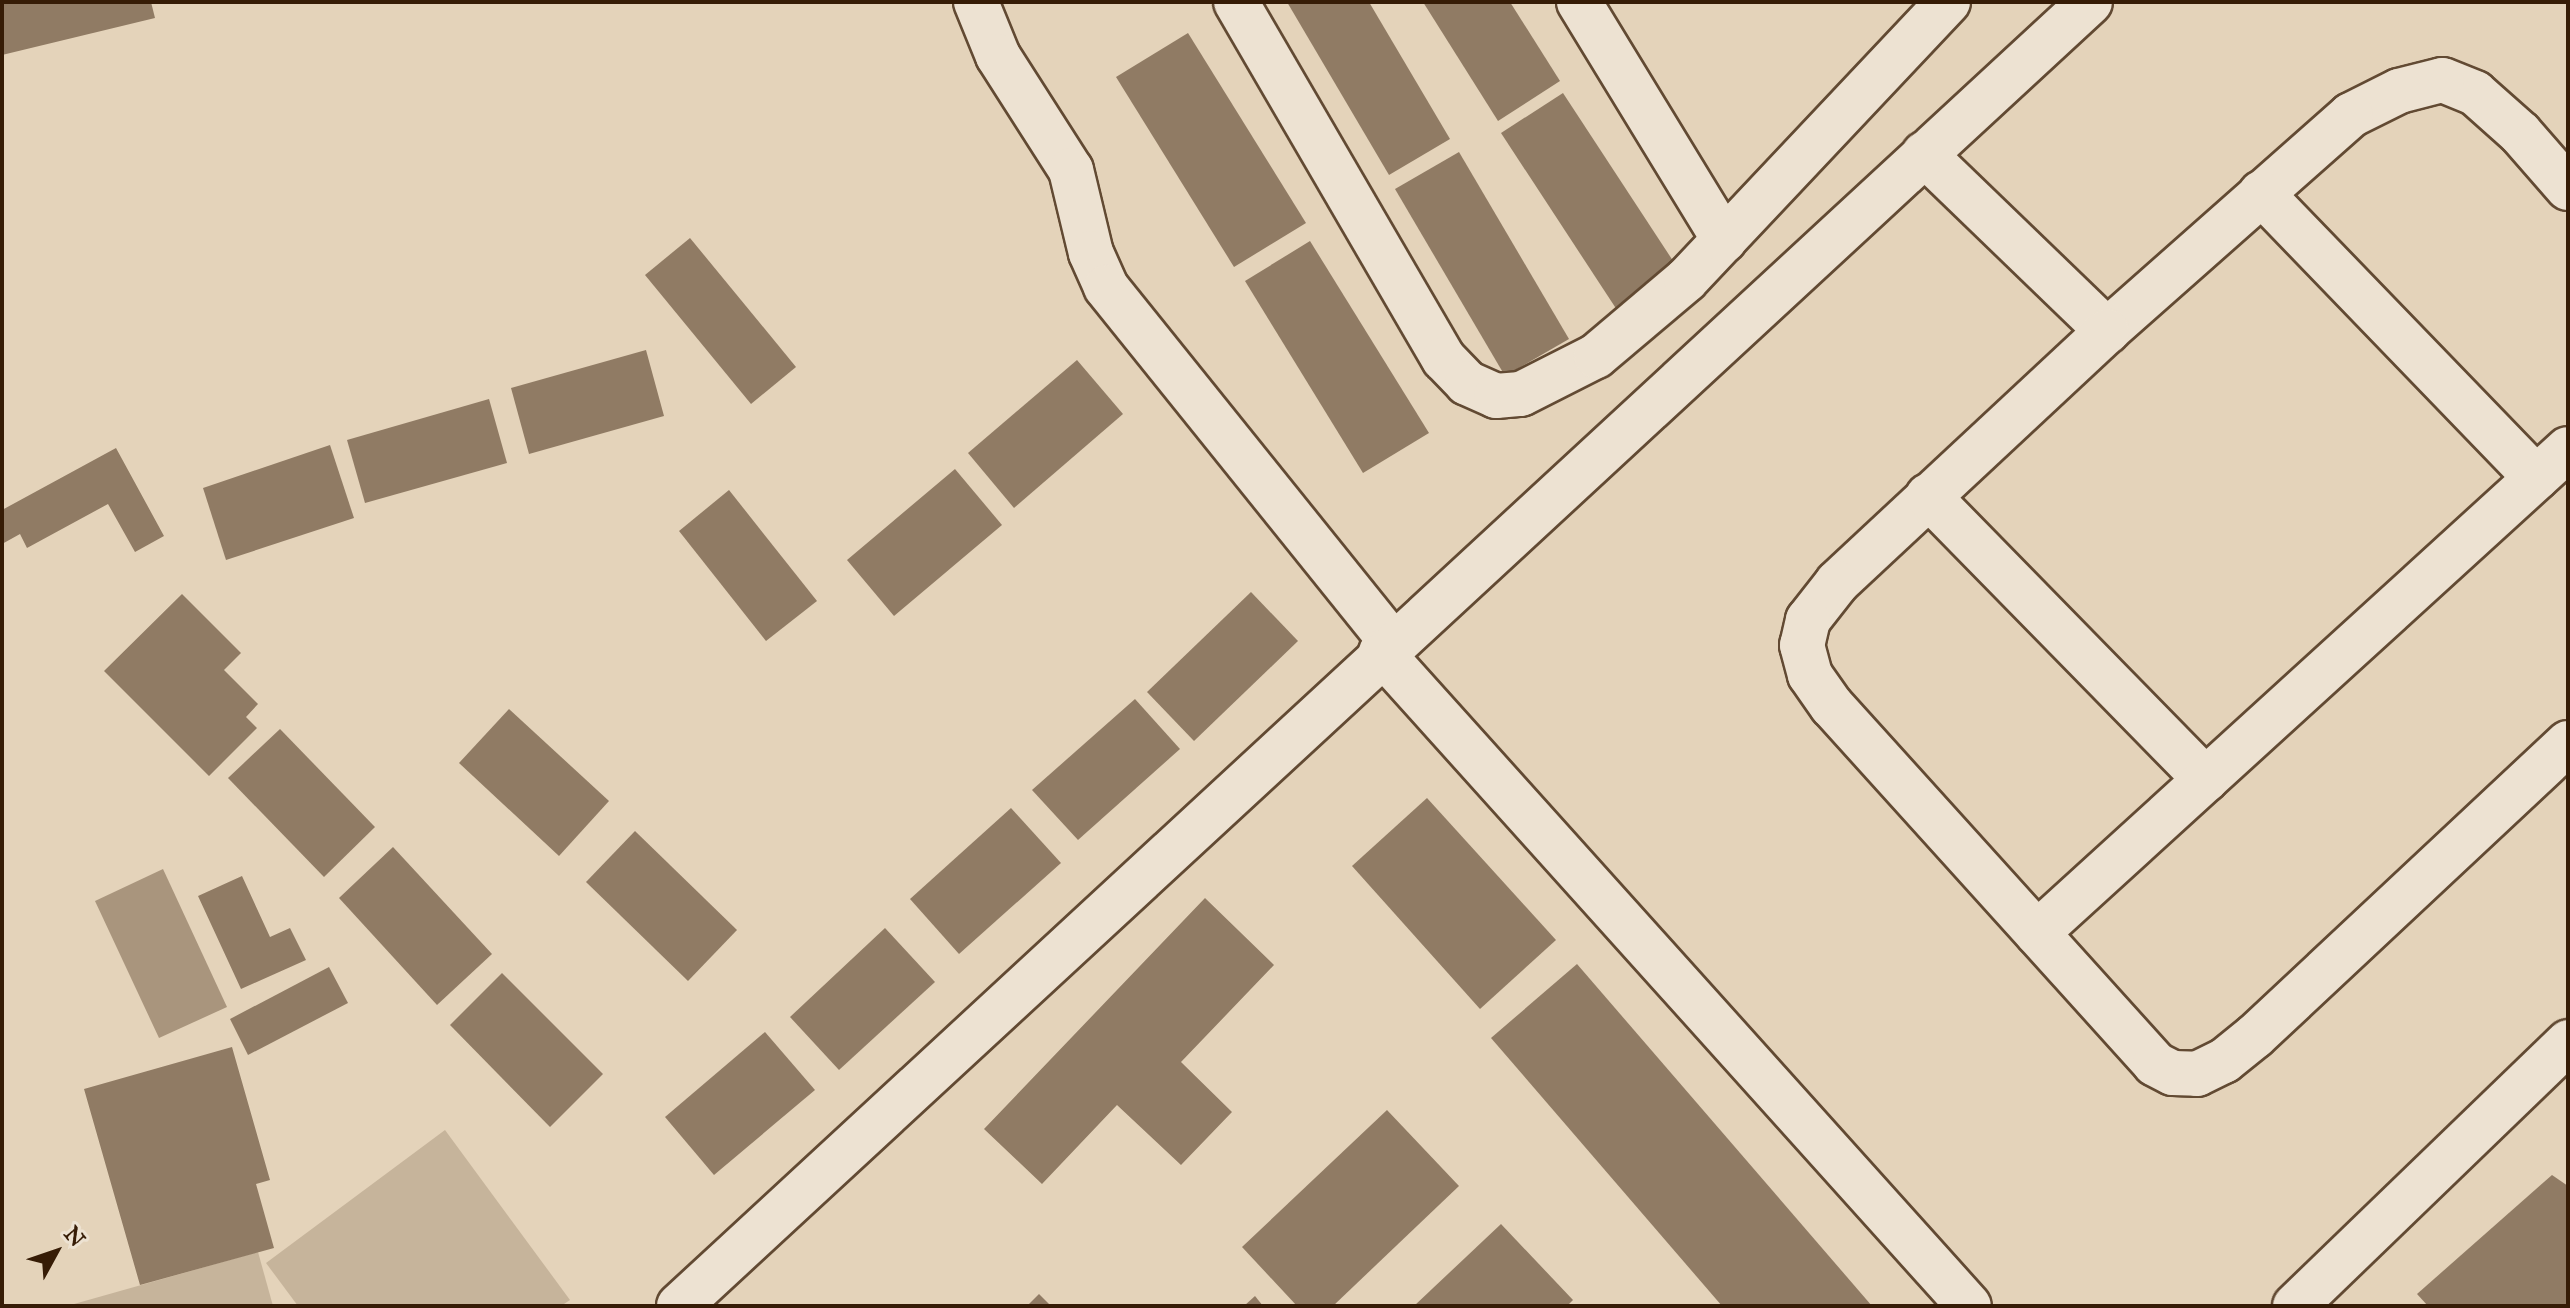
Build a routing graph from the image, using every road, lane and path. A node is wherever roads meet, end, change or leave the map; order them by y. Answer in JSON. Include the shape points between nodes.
{"nodes":[{"id":1,"x":976,"y":2,"type":"edge"},
{"id":2,"x":1236,"y":2,"type":"edge"},
{"id":3,"x":1579,"y":2,"type":"edge"},
{"id":4,"x":1948,"y":2,"type":"edge"},
{"id":5,"x":2080,"y":5,"type":"edge"},
{"id":6,"x":1924,"y":154,"type":"junction"},
{"id":7,"x":2568,"y":188,"type":"edge"},
{"id":8,"x":2261,"y":193,"type":"junction"},
{"id":9,"x":1724,"y":240,"type":"junction"},
{"id":10,"x":2107,"y":331,"type":"junction"},
{"id":11,"x":2568,"y":449,"type":"edge"},
{"id":12,"x":2536,"y":478,"type":"junction"},
{"id":13,"x":1928,"y":496,"type":"junction"},
{"id":14,"x":1387,"y":647,"type":"junction"},
{"id":15,"x":2568,"y":743,"type":"edge"},
{"id":16,"x":2206,"y":780,"type":"junction"},
{"id":17,"x":2037,"y":933,"type":"junction"},
{"id":18,"x":2568,"y":1042,"type":"edge"},
{"id":19,"x":679,"y":1306,"type":"edge"},
{"id":20,"x":1969,"y":1306,"type":"edge"},
{"id":21,"x":2295,"y":1306,"type":"edge"}],
"edges":[{"from":1,"to":14,"type":"street","via":[[998,56],[1071,170],[1091,253],[1106,287]]},
{"from":2,"to":9,"type":"street","via":[[1444,359],[1467,383],[1496,396],[1521,394],[1596,356],[1686,280]]},
{"from":3,"to":9,"type":"street"},
{"from":4,"to":9,"type":"street"},
{"from":5,"to":6,"type":"street"},
{"from":6,"to":10,"type":"street"},
{"from":6,"to":14,"type":"street"},
{"from":7,"to":8,"type":"street","via":[[2520,133],[2475,93],[2442,80],[2399,91],[2351,115]]},
{"from":8,"to":10,"type":"street"},
{"from":8,"to":12,"type":"street"},
{"from":10,"to":13,"type":"street"},
{"from":11,"to":12,"type":"street"},
{"from":12,"to":16,"type":"street"},
{"from":13,"to":16,"type":"street"},
{"from":13,"to":17,"type":"street","via":[[1837,583],[1808,620],[1802,645],[1810,675],[1832,706]]},
{"from":14,"to":19,"type":"street"},
{"from":14,"to":20,"type":"street"},
{"from":15,"to":17,"type":"street","via":[[2255,1036],[2197,1074],[2173,1073],[2155,1064]]},
{"from":16,"to":17,"type":"street"},
{"from":18,"to":21,"type":"street"}]}
